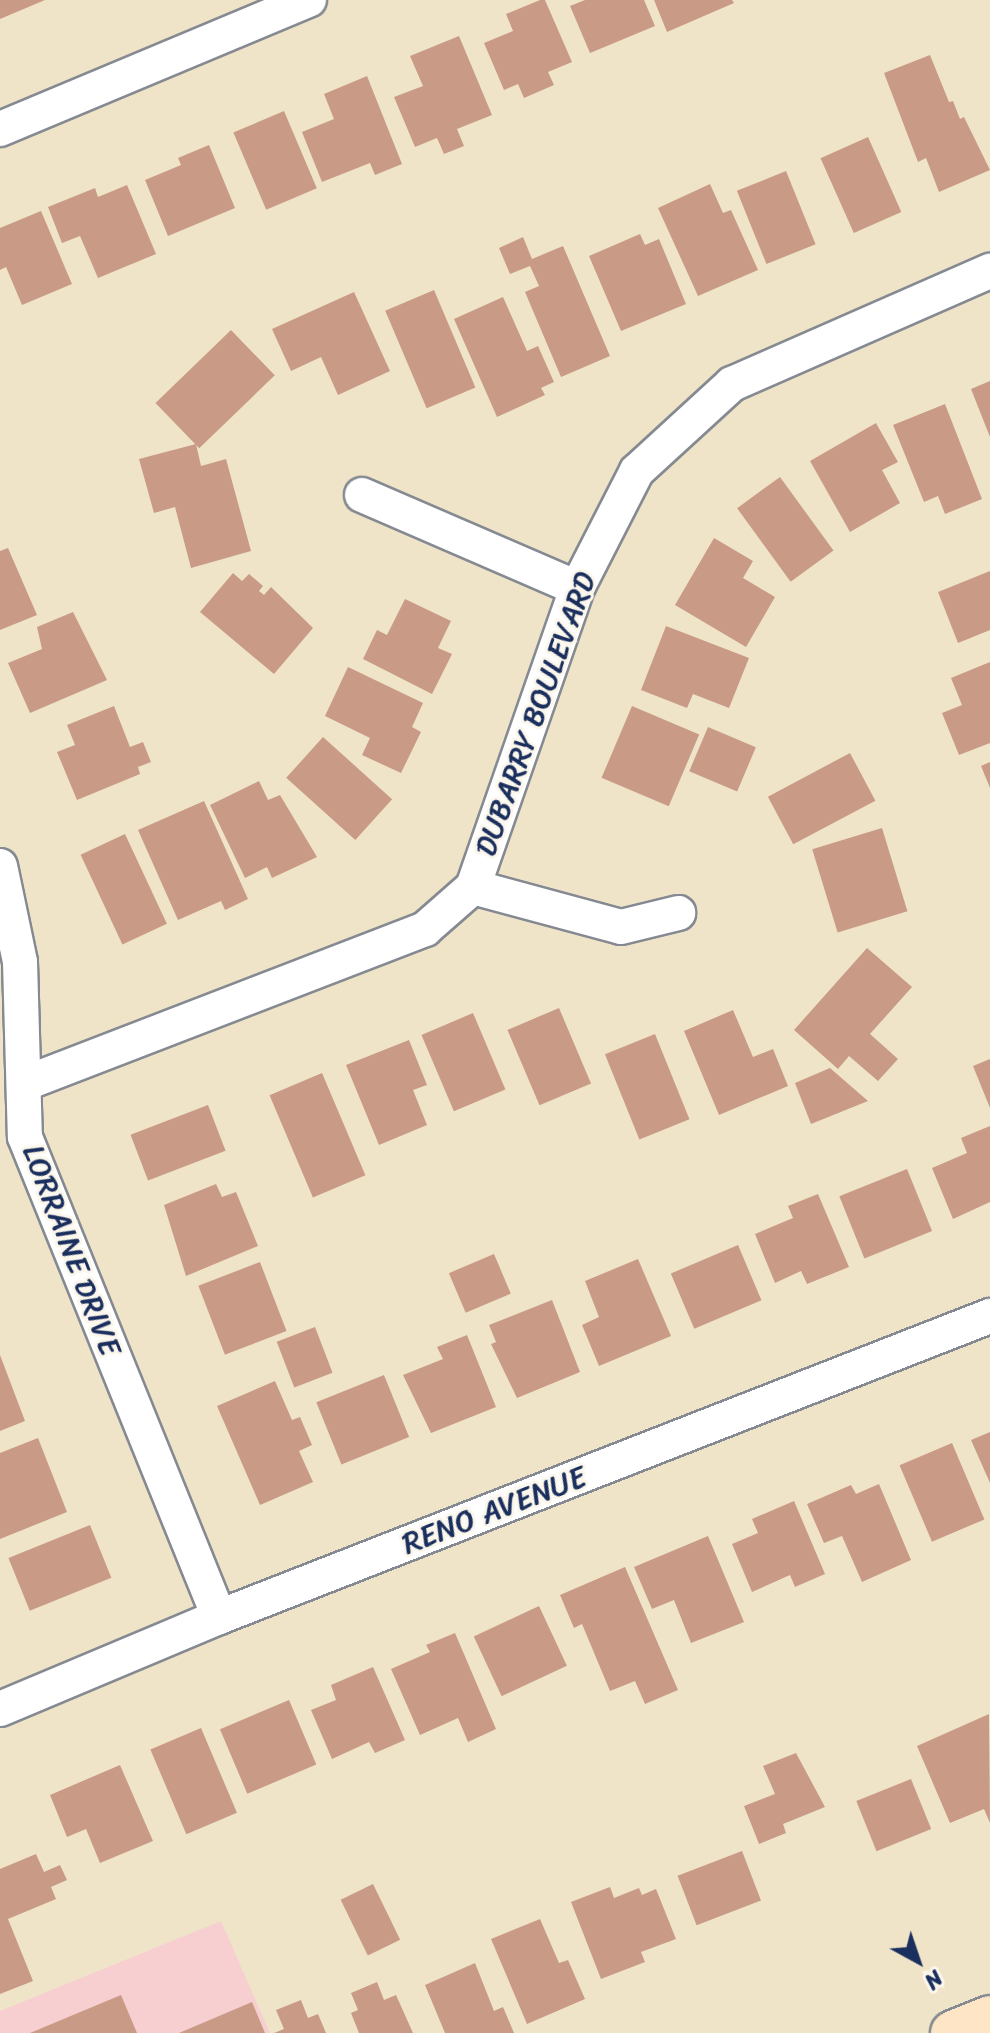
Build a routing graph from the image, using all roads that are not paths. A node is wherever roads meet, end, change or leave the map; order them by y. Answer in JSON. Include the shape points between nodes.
{"nodes":[{"id":1,"x":309,"y":0,"type":"edge"},
{"id":2,"x":0,"y":129,"type":"edge"},
{"id":3,"x":990,"y":271,"type":"edge"},
{"id":4,"x":362,"y":495,"type":"dead end"},
{"id":5,"x":577,"y":588,"type":"junction"},
{"id":6,"x":0,"y":866,"type":"edge"},
{"id":7,"x":473,"y":887,"type":"junction"},
{"id":8,"x":678,"y":913,"type":"dead end"},
{"id":9,"x":26,"y":1083,"type":"junction"},
{"id":10,"x":990,"y":1316,"type":"edge"},
{"id":11,"x":219,"y":1617,"type":"junction"},
{"id":12,"x":0,"y":1709,"type":"edge"},
{"id":13,"x":990,"y":2018,"type":"edge"},
{"id":14,"x":953,"y":2033,"type":"edge"}],
"edges":[{"from":1,"to":2,"type":"street"},
{"from":3,"to":5,"type":"street","name":"DUBARRY BOULEVARD","via":[[732,384],[637,471]]},
{"from":4,"to":5,"type":"street"},
{"from":5,"to":7,"type":"street","name":"DUBARRY BOULEVARD"},
{"from":6,"to":9,"type":"street","name":"LORRAINE DRIVE","via":[[20,962]]},
{"from":7,"to":8,"type":"street","via":[[621,927]]},
{"from":7,"to":9,"type":"street","name":"DUBARRY BOULEVARD","via":[[425,929]]},
{"from":9,"to":11,"type":"street","name":"LORRAINE DRIVE","via":[[25,1137]]},
{"from":10,"to":11,"type":"street","name":"RENO AVENUE"},
{"from":11,"to":12,"type":"street","name":"RENO AVENUE"},
{"from":13,"to":14,"type":"main road"}]}
